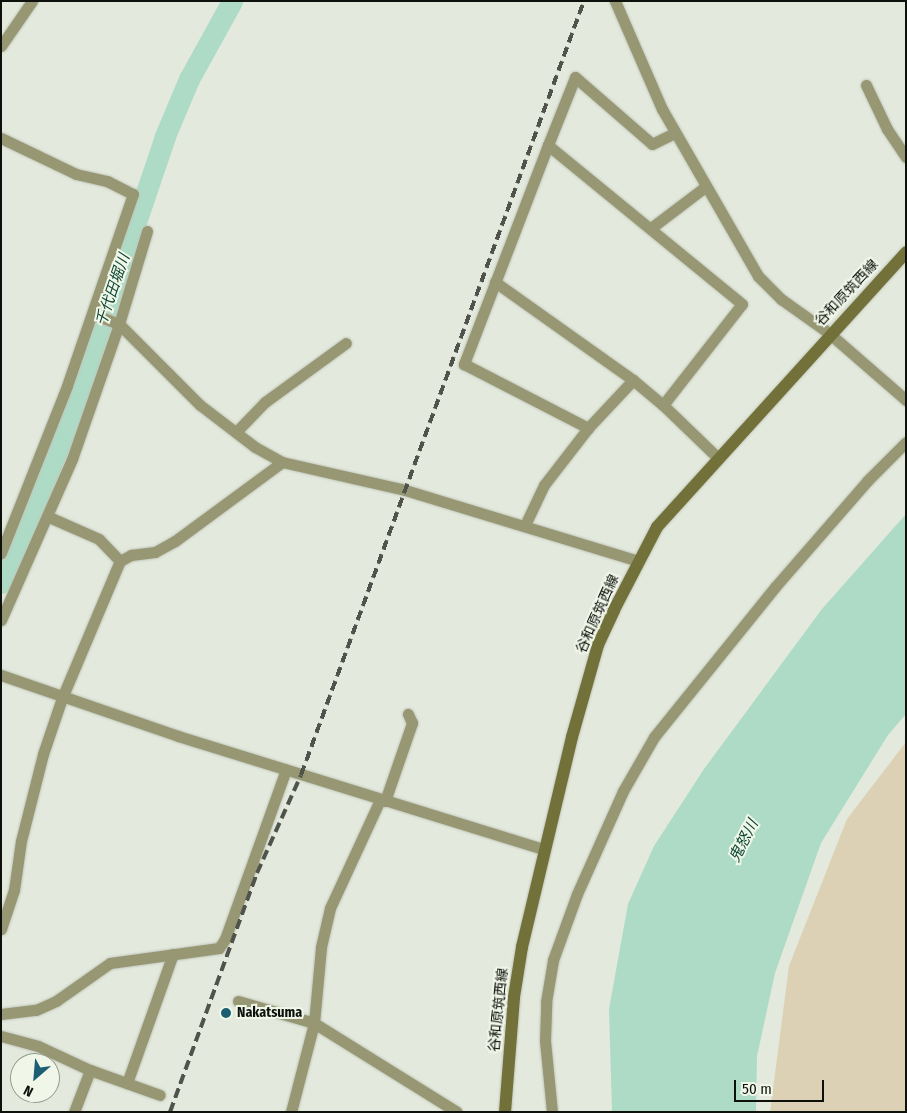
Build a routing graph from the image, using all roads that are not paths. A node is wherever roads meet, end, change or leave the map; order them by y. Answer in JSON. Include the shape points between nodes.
{"nodes":[{"id":1,"x":32,"y":1,"type":"edge"},
{"id":2,"x":616,"y":1,"type":"edge"},
{"id":3,"x":4,"y":38,"type":"edge"},
{"id":4,"x":866,"y":85,"type":"dead end"},
{"id":5,"x":675,"y":133,"type":"junction"},
{"id":6,"x":1,"y":138,"type":"edge"},
{"id":7,"x":548,"y":145,"type":"junction"},
{"id":8,"x":906,"y":157,"type":"edge"},
{"id":9,"x":705,"y":187,"type":"junction"},
{"id":10,"x":651,"y":228,"type":"junction"},
{"id":11,"x":146,"y":231,"type":"dead end"},
{"id":12,"x":906,"y":252,"type":"edge"},
{"id":13,"x":495,"y":282,"type":"junction"},
{"id":14,"x":93,"y":314,"type":"junction"},
{"id":15,"x":119,"y":324,"type":"junction"},
{"id":16,"x":830,"y":334,"type":"junction"},
{"id":17,"x":346,"y":343,"type":"dead end"},
{"id":18,"x":633,"y":380,"type":"junction"},
{"id":19,"x":906,"y":400,"type":"edge"},
{"id":20,"x":662,"y":405,"type":"junction"},
{"id":21,"x":588,"y":428,"type":"junction"},
{"id":22,"x":236,"y":432,"type":"junction"},
{"id":23,"x":906,"y":442,"type":"edge"},
{"id":24,"x":718,"y":458,"type":"junction"},
{"id":25,"x":282,"y":462,"type":"junction"},
{"id":26,"x":49,"y":517,"type":"junction"},
{"id":27,"x":525,"y":525,"type":"junction"},
{"id":28,"x":1,"y":553,"type":"edge"},
{"id":29,"x":120,"y":561,"type":"junction"},
{"id":30,"x":638,"y":561,"type":"junction"},
{"id":31,"x":1,"y":620,"type":"edge"},
{"id":32,"x":1,"y":675,"type":"edge"},
{"id":33,"x":62,"y":698,"type":"junction"},
{"id":34,"x":408,"y":714,"type":"dead end"},
{"id":35,"x":286,"y":770,"type":"junction"},
{"id":36,"x":383,"y":801,"type":"junction"},
{"id":37,"x":544,"y":850,"type":"junction"},
{"id":38,"x":7,"y":894,"type":"edge"},
{"id":39,"x":1,"y":929,"type":"edge"},
{"id":40,"x":173,"y":954,"type":"junction"},
{"id":41,"x":238,"y":1001,"type":"dead end"},
{"id":42,"x":1,"y":1014,"type":"edge"},
{"id":43,"x":314,"y":1023,"type":"junction"},
{"id":44,"x":1,"y":1036,"type":"edge"},
{"id":45,"x":90,"y":1070,"type":"junction"},
{"id":46,"x":127,"y":1083,"type":"junction"},
{"id":47,"x":160,"y":1095,"type":"dead end"},
{"id":48,"x":74,"y":1112,"type":"edge"},
{"id":49,"x":290,"y":1112,"type":"edge"},
{"id":50,"x":457,"y":1112,"type":"edge"},
{"id":51,"x":505,"y":1112,"type":"edge"},
{"id":52,"x":552,"y":1112,"type":"edge"}],
"edges":[{"from":1,"to":3,"type":"street"},
{"from":2,"to":5,"type":"street"},
{"from":4,"to":8,"type":"street","via":[[887,129]]},
{"from":5,"to":7,"type":"street","via":[[652,144],[575,77]]},
{"from":5,"to":9,"type":"street"},
{"from":6,"to":14,"type":"street","via":[[76,174],[107,181],[133,194]]},
{"from":7,"to":10,"type":"street"},
{"from":7,"to":13,"type":"street"},
{"from":9,"to":10,"type":"street"},
{"from":9,"to":16,"type":"street","via":[[758,276],[781,299]]},
{"from":10,"to":20,"type":"street","via":[[742,304]]},
{"from":11,"to":15,"type":"street"},
{"from":12,"to":16,"type":"main road","name":"谷和原筑西線"},
{"from":13,"to":18,"type":"street"},
{"from":13,"to":21,"type":"street","via":[[464,364]]},
{"from":14,"to":15,"type":"street"},
{"from":14,"to":28,"type":"street"},
{"from":15,"to":22,"type":"street","via":[[200,405]]},
{"from":15,"to":26,"type":"street"},
{"from":16,"to":19,"type":"street"},
{"from":16,"to":24,"type":"main road","name":"谷和原筑西線"},
{"from":17,"to":22,"type":"street","via":[[265,402]]},
{"from":18,"to":20,"type":"street"},
{"from":18,"to":21,"type":"street"},
{"from":20,"to":24,"type":"street"},
{"from":21,"to":27,"type":"street","via":[[544,484]]},
{"from":22,"to":25,"type":"street"},
{"from":23,"to":52,"type":"street","via":[[867,481],[774,587],[654,737],[623,791],[577,894],[554,960],[546,1002],[545,1040]]},
{"from":24,"to":30,"type":"main road","name":"谷和原筑西線","via":[[657,526]]},
{"from":25,"to":27,"type":"street","via":[[405,490]]},
{"from":25,"to":29,"type":"street","via":[[175,542],[155,552],[131,555]]},
{"from":26,"to":29,"type":"street","via":[[100,539]]},
{"from":26,"to":31,"type":"street"},
{"from":27,"to":30,"type":"street"},
{"from":29,"to":33,"type":"street"},
{"from":30,"to":37,"type":"main road","name":"谷和原筑西線","via":[[598,645]]},
{"from":32,"to":33,"type":"street"},
{"from":33,"to":35,"type":"street"},
{"from":33,"to":38,"type":"street","via":[[43,754]]},
{"from":34,"to":36,"type":"street","via":[[412,723]]},
{"from":35,"to":36,"type":"street"},
{"from":35,"to":40,"type":"street","via":[[225,940],[219,948]]},
{"from":36,"to":37,"type":"street"},
{"from":36,"to":43,"type":"street","via":[[330,908],[321,947]]},
{"from":37,"to":51,"type":"main road","name":"谷和原筑西線","via":[[514,997]]},
{"from":38,"to":39,"type":"street"},
{"from":40,"to":42,"type":"street","via":[[110,963],[56,1001],[36,1010]]},
{"from":40,"to":46,"type":"street"},
{"from":41,"to":43,"type":"street"},
{"from":43,"to":49,"type":"street"},
{"from":43,"to":50,"type":"street"},
{"from":44,"to":45,"type":"street","via":[[38,1046]]},
{"from":45,"to":46,"type":"street"},
{"from":45,"to":48,"type":"street"},
{"from":46,"to":47,"type":"street"}]}
